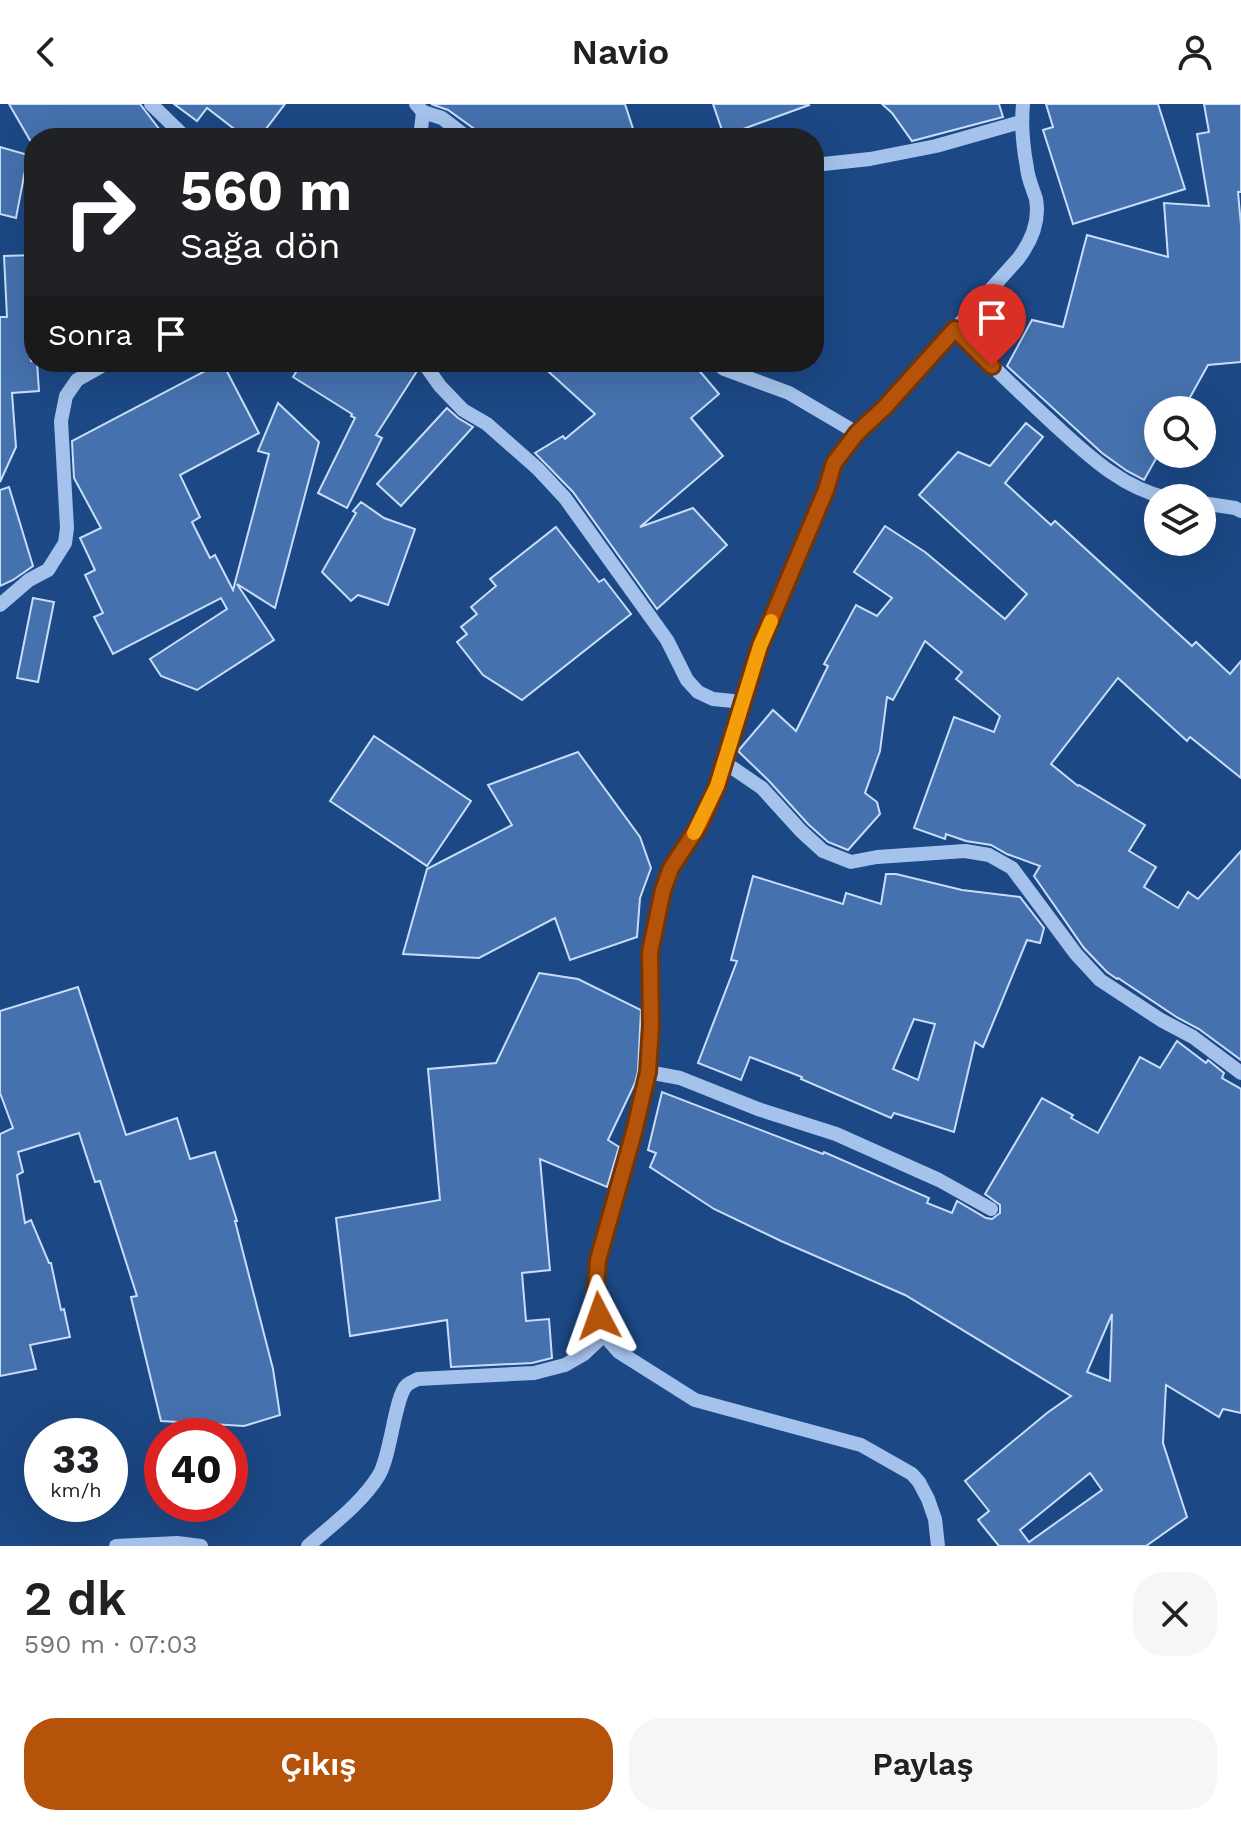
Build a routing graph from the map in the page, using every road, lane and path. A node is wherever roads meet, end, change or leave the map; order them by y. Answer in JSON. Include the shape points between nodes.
{"nodes":[{"id":1,"x":151,"y":104,"type":"edge"},
{"id":2,"x":1023,"y":104,"type":"edge"},
{"id":3,"x":419,"y":108,"type":"edge"},
{"id":4,"x":1021,"y":122,"type":"junction"},
{"id":5,"x":176,"y":128,"type":"edge"},
{"id":6,"x":420,"y":128,"type":"edge"},
{"id":7,"x":455,"y":128,"type":"edge"},
{"id":8,"x":824,"y":164,"type":"edge"},
{"id":9,"x":955,"y":329,"type":"junction"},
{"id":10,"x":91,"y":372,"type":"edge"},
{"id":11,"x":430,"y":372,"type":"edge"},
{"id":12,"x":732,"y":372,"type":"edge"},
{"id":13,"x":857,"y":433,"type":"junction"},
{"id":14,"x":1144,"y":490,"type":"edge"},
{"id":15,"x":1216,"y":505,"type":"edge"},
{"id":16,"x":1241,"y":511,"type":"edge"},
{"id":17,"x":0,"y":605,"type":"edge"},
{"id":18,"x":743,"y":702,"type":"junction"},
{"id":19,"x":724,"y":762,"type":"junction"},
{"id":20,"x":648,"y":1072,"type":"junction"},
{"id":21,"x":1241,"y":1073,"type":"edge"},
{"id":22,"x":991,"y":1209,"type":"dead end"},
{"id":23,"x":604,"y":1335,"type":"junction"},
{"id":24,"x":116,"y":1546,"type":"edge"},
{"id":25,"x":201,"y":1546,"type":"edge"},
{"id":26,"x":308,"y":1546,"type":"edge"},
{"id":27,"x":938,"y":1546,"type":"edge"}],
"edges":[{"from":1,"to":5,"type":"street"},
{"from":2,"to":4,"type":"street"},
{"from":3,"to":6,"type":"street"},
{"from":3,"to":7,"type":"street"},
{"from":4,"to":8,"type":"street","via":[[936,146]]},
{"from":4,"to":9,"type":"street","via":[[1037,202],[1030,243]]},
{"from":9,"to":13,"type":"street"},
{"from":9,"to":14,"type":"street","via":[[1112,474]]},
{"from":10,"to":17,"type":"street","via":[[77,380],[66,396],[61,421],[65,543],[48,570]]},
{"from":11,"to":18,"type":"street","via":[[463,410],[487,424],[565,498],[698,692]]},
{"from":12,"to":13,"type":"street","via":[[789,393]]},
{"from":13,"to":18,"type":"street","via":[[834,463],[760,646]]},
{"from":15,"to":16,"type":"street"},
{"from":18,"to":19,"type":"street"},
{"from":19,"to":20,"type":"street","via":[[700,824],[663,890],[650,952]]},
{"from":19,"to":21,"type":"street","via":[[762,788],[823,851],[851,862],[965,851],[989,855],[1012,868],[1100,980]]},
{"from":20,"to":22,"type":"street","via":[[680,1078],[836,1134]]},
{"from":20,"to":23,"type":"street","via":[[598,1260],[595,1298]]},
{"from":23,"to":26,"type":"street","via":[[565,1365],[534,1373],[418,1379],[407,1385],[400,1394],[381,1473]]},
{"from":23,"to":27,"type":"street","via":[[619,1352],[695,1400],[861,1445],[904,1469],[928,1499]]},
{"from":24,"to":25,"type":"street"}]}
